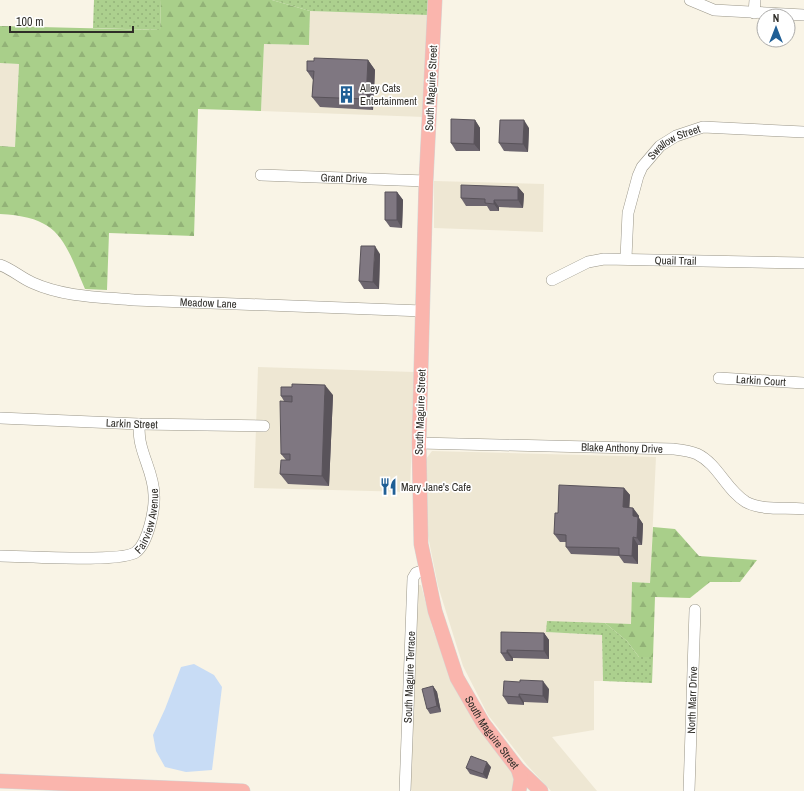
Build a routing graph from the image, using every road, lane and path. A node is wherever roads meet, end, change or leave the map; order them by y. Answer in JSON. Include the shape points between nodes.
{"nodes":[{"id":1,"x":435,"y":0,"type":"edge"},
{"id":2,"x":690,"y":0,"type":"edge"},
{"id":3,"x":755,"y":0,"type":"edge"},
{"id":4,"x":754,"y":12,"type":"junction"},
{"id":5,"x":804,"y":15,"type":"edge"},
{"id":6,"x":804,"y":132,"type":"edge"},
{"id":7,"x":261,"y":175,"type":"dead end"},
{"id":8,"x":426,"y":181,"type":"junction"},
{"id":9,"x":626,"y":258,"type":"junction"},
{"id":10,"x":804,"y":263,"type":"edge"},
{"id":11,"x":0,"y":264,"type":"edge"},
{"id":12,"x":552,"y":280,"type":"dead end"},
{"id":13,"x":423,"y":311,"type":"junction"},
{"id":14,"x":719,"y":378,"type":"dead end"},
{"id":15,"x":804,"y":384,"type":"edge"},
{"id":16,"x":0,"y":418,"type":"edge"},
{"id":17,"x":139,"y":424,"type":"junction"},
{"id":18,"x":264,"y":426,"type":"dead end"},
{"id":19,"x":419,"y":443,"type":"junction"},
{"id":20,"x":804,"y":510,"type":"edge"},
{"id":21,"x":0,"y":556,"type":"edge"},
{"id":22,"x":425,"y":570,"type":"junction"},
{"id":23,"x":694,"y":610,"type":"dead end"},
{"id":24,"x":518,"y":769,"type":"junction"},
{"id":25,"x":0,"y":781,"type":"edge"},
{"id":26,"x":244,"y":791,"type":"edge"},
{"id":27,"x":405,"y":791,"type":"edge"},
{"id":28,"x":519,"y":791,"type":"edge"},
{"id":29,"x":541,"y":791,"type":"edge"},
{"id":30,"x":689,"y":791,"type":"edge"}],
"edges":[{"from":1,"to":8,"type":"main road","name":"South Maguire Street"},
{"from":2,"to":4,"type":"street","via":[[714,10]]},
{"from":3,"to":4,"type":"street"},
{"from":4,"to":5,"type":"street"},
{"from":6,"to":9,"type":"street","name":"Swallow Street","via":[[704,127],[676,136],[660,146],[642,167],[638,176],[628,213]]},
{"from":7,"to":8,"type":"street","name":"Grant Drive"},
{"from":8,"to":13,"type":"main road","name":"South Maguire Street"},
{"from":9,"to":10,"type":"street","name":"Quail Trail","via":[[725,263]]},
{"from":9,"to":12,"type":"street","name":"Quail Trail","via":[[588,262]]},
{"from":11,"to":13,"type":"street","name":"Meadow Lane","via":[[33,283],[62,292],[99,297]]},
{"from":13,"to":19,"type":"main road","name":"South Maguire Street"},
{"from":14,"to":15,"type":"street","name":"Larkin Court"},
{"from":16,"to":17,"type":"street","name":"Larkin Street"},
{"from":17,"to":18,"type":"street","name":"Larkin Street"},
{"from":17,"to":21,"type":"street","name":"Fairview Avenue","via":[[141,444],[153,481],[154,496],[146,537],[136,553],[116,557]]},
{"from":19,"to":20,"type":"street","name":"Blake Anthony Drive","via":[[673,449],[698,455],[714,468],[729,489],[746,502],[764,507]]},
{"from":19,"to":22,"type":"main road","name":"South Maguire Street","via":[[421,544]]},
{"from":22,"to":24,"type":"main road","name":"South Maguire Street","via":[[435,611],[457,678],[483,723]]},
{"from":22,"to":27,"type":"street","name":"South Maguire Terrace","via":[[416,573],[413,578]]},
{"from":23,"to":30,"type":"street","name":"North Marr Drive"},
{"from":24,"to":28,"type":"main road","via":[[521,779]]},
{"from":24,"to":29,"type":"main road","name":"South Maguire Street"},
{"from":25,"to":26,"type":"main road"}]}
